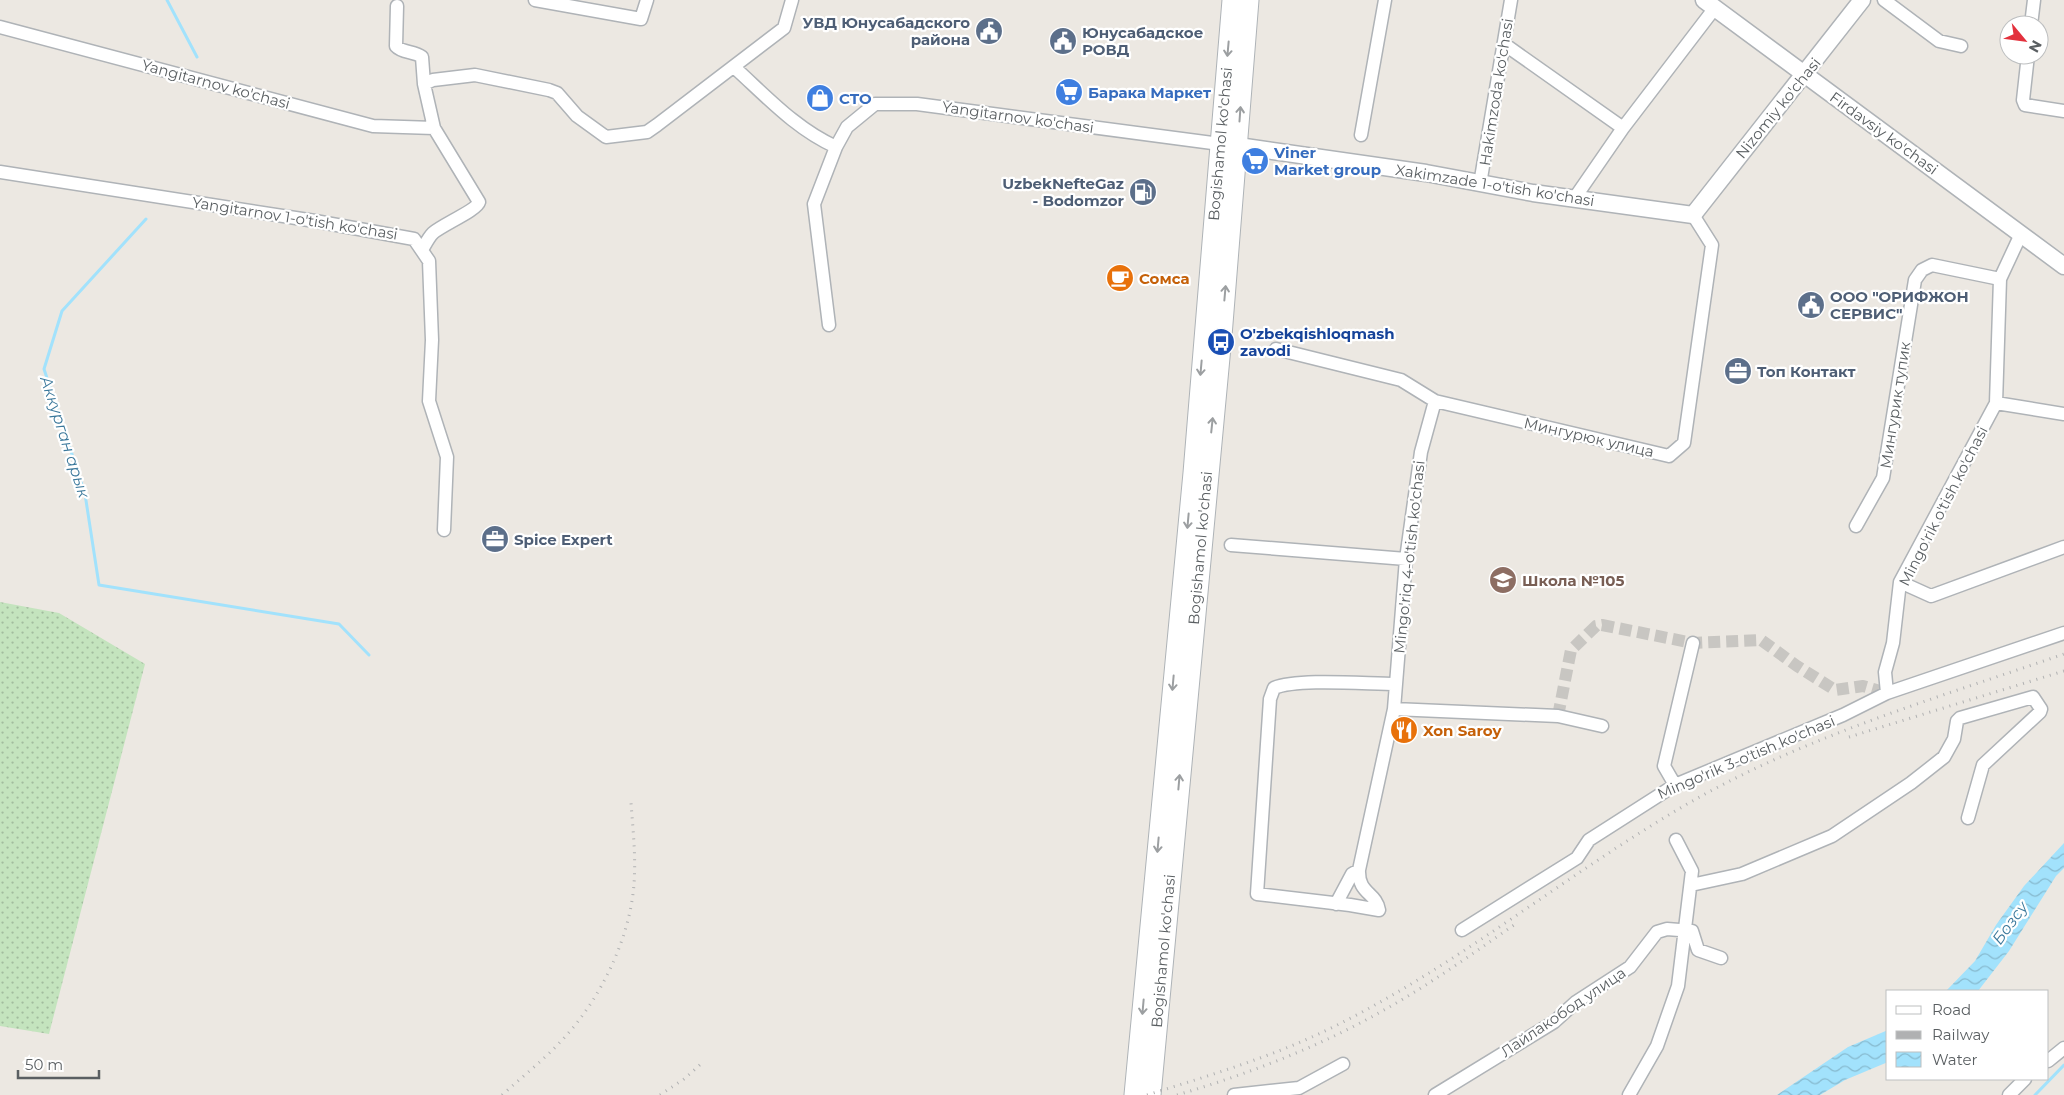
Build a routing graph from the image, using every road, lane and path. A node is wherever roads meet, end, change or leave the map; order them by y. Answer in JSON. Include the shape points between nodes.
{"nodes":[{"id":1,"x":535,"y":0,"type":"edge"},
{"id":2,"x":647,"y":0,"type":"edge"},
{"id":3,"x":792,"y":0,"type":"edge"},
{"id":4,"x":1232,"y":0,"type":"edge"},
{"id":5,"x":1249,"y":0,"type":"edge"},
{"id":6,"x":1386,"y":0,"type":"edge"},
{"id":7,"x":1511,"y":0,"type":"edge"},
{"id":8,"x":1862,"y":0,"type":"edge"},
{"id":9,"x":1884,"y":0,"type":"edge"},
{"id":10,"x":2034,"y":0,"type":"edge"},
{"id":11,"x":1709,"y":4,"type":"edge"},
{"id":12,"x":397,"y":6,"type":"dead end"},
{"id":13,"x":2032,"y":15,"type":"edge"},
{"id":14,"x":0,"y":27,"type":"edge"},
{"id":15,"x":1504,"y":44,"type":"junction"},
{"id":16,"x":1961,"y":46,"type":"dead end"},
{"id":17,"x":2027,"y":65,"type":"edge"},
{"id":18,"x":736,"y":68,"type":"junction"},
{"id":19,"x":1805,"y":75,"type":"junction"},
{"id":20,"x":424,"y":84,"type":"junction"},
{"id":21,"x":2064,"y":111,"type":"edge"},
{"id":22,"x":434,"y":128,"type":"junction"},
{"id":23,"x":1622,"y":128,"type":"junction"},
{"id":24,"x":1362,"y":135,"type":"dead end"},
{"id":25,"x":1229,"y":145,"type":"junction"},
{"id":26,"x":836,"y":147,"type":"junction"},
{"id":27,"x":0,"y":172,"type":"edge"},
{"id":28,"x":1480,"y":184,"type":"junction"},
{"id":29,"x":1574,"y":199,"type":"junction"},
{"id":30,"x":1693,"y":215,"type":"junction"},
{"id":31,"x":2021,"y":234,"type":"junction"},
{"id":32,"x":422,"y":250,"type":"junction"},
{"id":33,"x":2064,"y":266,"type":"edge"},
{"id":34,"x":2000,"y":279,"type":"junction"},
{"id":35,"x":829,"y":324,"type":"dead end"},
{"id":36,"x":1276,"y":349,"type":"dead end"},
{"id":37,"x":1435,"y":401,"type":"junction"},
{"id":38,"x":1996,"y":403,"type":"junction"},
{"id":39,"x":2064,"y":414,"type":"edge"},
{"id":40,"x":1200,"y":473,"type":"junction"},
{"id":41,"x":1856,"y":526,"type":"dead end"},
{"id":42,"x":444,"y":530,"type":"dead end"},
{"id":43,"x":1231,"y":544,"type":"dead end"},
{"id":44,"x":2064,"y":547,"type":"edge"},
{"id":45,"x":1406,"y":559,"type":"junction"},
{"id":46,"x":1900,"y":582,"type":"junction"},
{"id":47,"x":2064,"y":633,"type":"edge"},
{"id":48,"x":1693,"y":643,"type":"dead end"},
{"id":49,"x":1396,"y":684,"type":"junction"},
{"id":50,"x":1887,"y":693,"type":"junction"},
{"id":51,"x":1394,"y":709,"type":"junction"},
{"id":52,"x":1602,"y":726,"type":"dead end"},
{"id":53,"x":1675,"y":785,"type":"junction"},
{"id":54,"x":1968,"y":818,"type":"dead end"},
{"id":55,"x":1676,"y":840,"type":"dead end"},
{"id":56,"x":1359,"y":870,"type":"junction"},
{"id":57,"x":1691,"y":885,"type":"junction"},
{"id":58,"x":1336,"y":904,"type":"junction"},
{"id":59,"x":1462,"y":930,"type":"dead end"},
{"id":60,"x":1684,"y":930,"type":"junction"},
{"id":61,"x":1721,"y":958,"type":"dead end"},
{"id":62,"x":2064,"y":1048,"type":"edge"},
{"id":63,"x":2049,"y":1060,"type":"edge"},
{"id":64,"x":1343,"y":1064,"type":"dead end"},
{"id":65,"x":2024,"y":1080,"type":"edge"},
{"id":66,"x":1134,"y":1095,"type":"edge"},
{"id":67,"x":1151,"y":1095,"type":"edge"},
{"id":68,"x":1234,"y":1095,"type":"edge"},
{"id":69,"x":1434,"y":1095,"type":"edge"},
{"id":70,"x":1629,"y":1095,"type":"edge"},
{"id":71,"x":2009,"y":1095,"type":"edge"}],
"edges":[{"from":1,"to":2,"type":"street","via":[[641,19]]},
{"from":3,"to":18,"type":"street","via":[[784,28]]},
{"from":4,"to":25,"type":"main road","name":"Bogishamol ko'chasi","one_way":true},
{"from":25,"to":5,"type":"main road","name":"Bogishamol ko'chasi","one_way":true},
{"from":6,"to":24,"type":"street"},
{"from":7,"to":15,"type":"street","name":"Hakimzoda ko'chasi"},
{"from":8,"to":19,"type":"street","name":"Nizomiy ko'chasi"},
{"from":9,"to":16,"type":"street","via":[[1939,41]]},
{"from":10,"to":13,"type":"street"},
{"from":11,"to":19,"type":"street","name":"Firdavsiy ko'chasi"},
{"from":11,"to":23,"type":"street"},
{"from":12,"to":20,"type":"street","via":[[396,46],[422,57]]},
{"from":14,"to":22,"type":"street","name":"Yangitarnov ko'chasi","via":[[373,126]]},
{"from":15,"to":23,"type":"street"},
{"from":15,"to":28,"type":"street","name":"Hakimzoda ko'chasi"},
{"from":17,"to":21,"type":"street","via":[[2024,105]]},
{"from":18,"to":20,"type":"street","via":[[647,132],[606,137],[577,116],[557,93],[549,90],[475,74]]},
{"from":18,"to":26,"type":"street","via":[[799,126],[815,138]]},
{"from":19,"to":30,"type":"street","name":"Nizomiy ko'chasi"},
{"from":19,"to":31,"type":"street","name":"Firdavsiy ko'chasi"},
{"from":20,"to":22,"type":"street"},
{"from":22,"to":32,"type":"street","via":[[480,202],[432,234]]},
{"from":23,"to":29,"type":"street"},
{"from":25,"to":26,"type":"street","name":"Yangitarnov ko'chasi","via":[[917,104],[875,104],[847,127]]},
{"from":25,"to":28,"type":"street","name":"Xakimzade 1-o'tish ko'chasi","via":[[1426,173]]},
{"from":25,"to":40,"type":"main road","name":"Bogishamol ko'chasi"},
{"from":26,"to":35,"type":"street","name":"Yangitarnov ko'chasi","via":[[814,204]]},
{"from":27,"to":32,"type":"street","name":"Yangitarnov 1-o'tish ko'chasi","via":[[410,236]]},
{"from":28,"to":29,"type":"street","name":"Xakimzade 1-o'tish ko'chasi"},
{"from":29,"to":30,"type":"street","name":"Xakimzade 1-o'tish ko'chasi"},
{"from":30,"to":37,"type":"street","name":"Мингурюк улица","via":[[1712,245],[1684,443],[1669,456]]},
{"from":31,"to":33,"type":"street","name":"Firdavsiy ko'chasi"},
{"from":31,"to":34,"type":"street","name":"Mingo'rik o'tish ko'chasi"},
{"from":32,"to":42,"type":"street","via":[[428,261],[432,340],[429,401],[447,457]]},
{"from":34,"to":38,"type":"street","name":"Mingo'rik o'tish ko'chasi"},
{"from":34,"to":41,"type":"street","name":"Мингурик тупик","via":[[1932,265],[1922,270],[1915,280],[1883,478]]},
{"from":36,"to":37,"type":"street","via":[[1401,380]]},
{"from":37,"to":45,"type":"street","name":"Mingo'riq 4-o'tish ko'chasi","via":[[1421,452]]},
{"from":38,"to":39,"type":"street"},
{"from":38,"to":46,"type":"street","name":"Mingo'rik o'tish ko'chasi"},
{"from":40,"to":66,"type":"main road","name":"Bogishamol ko'chasi","one_way":true},
{"from":67,"to":40,"type":"main road","name":"Bogishamol ko'chasi","one_way":true},
{"from":43,"to":45,"type":"street"},
{"from":44,"to":46,"type":"street","via":[[1931,596]]},
{"from":45,"to":49,"type":"street","name":"Mingo'riq 4-o'tish ko'chasi"},
{"from":46,"to":50,"type":"street","name":"Mingo'rik o'tish ko'chasi","via":[[1893,643],[1885,672]]},
{"from":47,"to":50,"type":"street"},
{"from":48,"to":53,"type":"street","via":[[1664,766]]},
{"from":49,"to":51,"type":"street","name":"Mingo'riq 4-o'tish ko'chasi"},
{"from":49,"to":58,"type":"street","name":"Mingo'riq 4-o'tish ko'chasi","via":[[1283,685],[1274,688],[1270,699],[1256,893]]},
{"from":50,"to":53,"type":"street","name":"Mingo'rik 3-o'tish ko'chasi","via":[[1799,734]]},
{"from":51,"to":52,"type":"street","via":[[1558,716]]},
{"from":51,"to":56,"type":"street","name":"Mingo'riq 4-o'tish ko'chasi"},
{"from":53,"to":59,"type":"street","name":"Mingo'rik 3-o'tish ko'chasi","via":[[1589,840],[1577,858]]},
{"from":54,"to":57,"type":"street","via":[[1983,765],[2040,712],[2033,697],[1960,718],[1944,756],[1911,783],[1832,836],[1742,874]]},
{"from":55,"to":57,"type":"street","via":[[1692,871]]},
{"from":56,"to":58,"type":"street","via":[[1352,874]]},
{"from":56,"to":58,"type":"street","name":"Mingo'riq 4-o'tish ko'chasi","via":[[1358,881],[1378,903],[1379,910]]},
{"from":57,"to":60,"type":"street"},
{"from":60,"to":61,"type":"street","via":[[1692,931],[1698,950]]},
{"from":60,"to":69,"type":"street","name":"Лайлакобод улица","via":[[1657,932],[1630,967],[1576,1002],[1554,1022]]},
{"from":60,"to":70,"type":"street","via":[[1678,986],[1657,1046]]},
{"from":62,"to":63,"type":"street"},
{"from":64,"to":68,"type":"street","via":[[1293,1089]]},
{"from":65,"to":71,"type":"street"}]}
